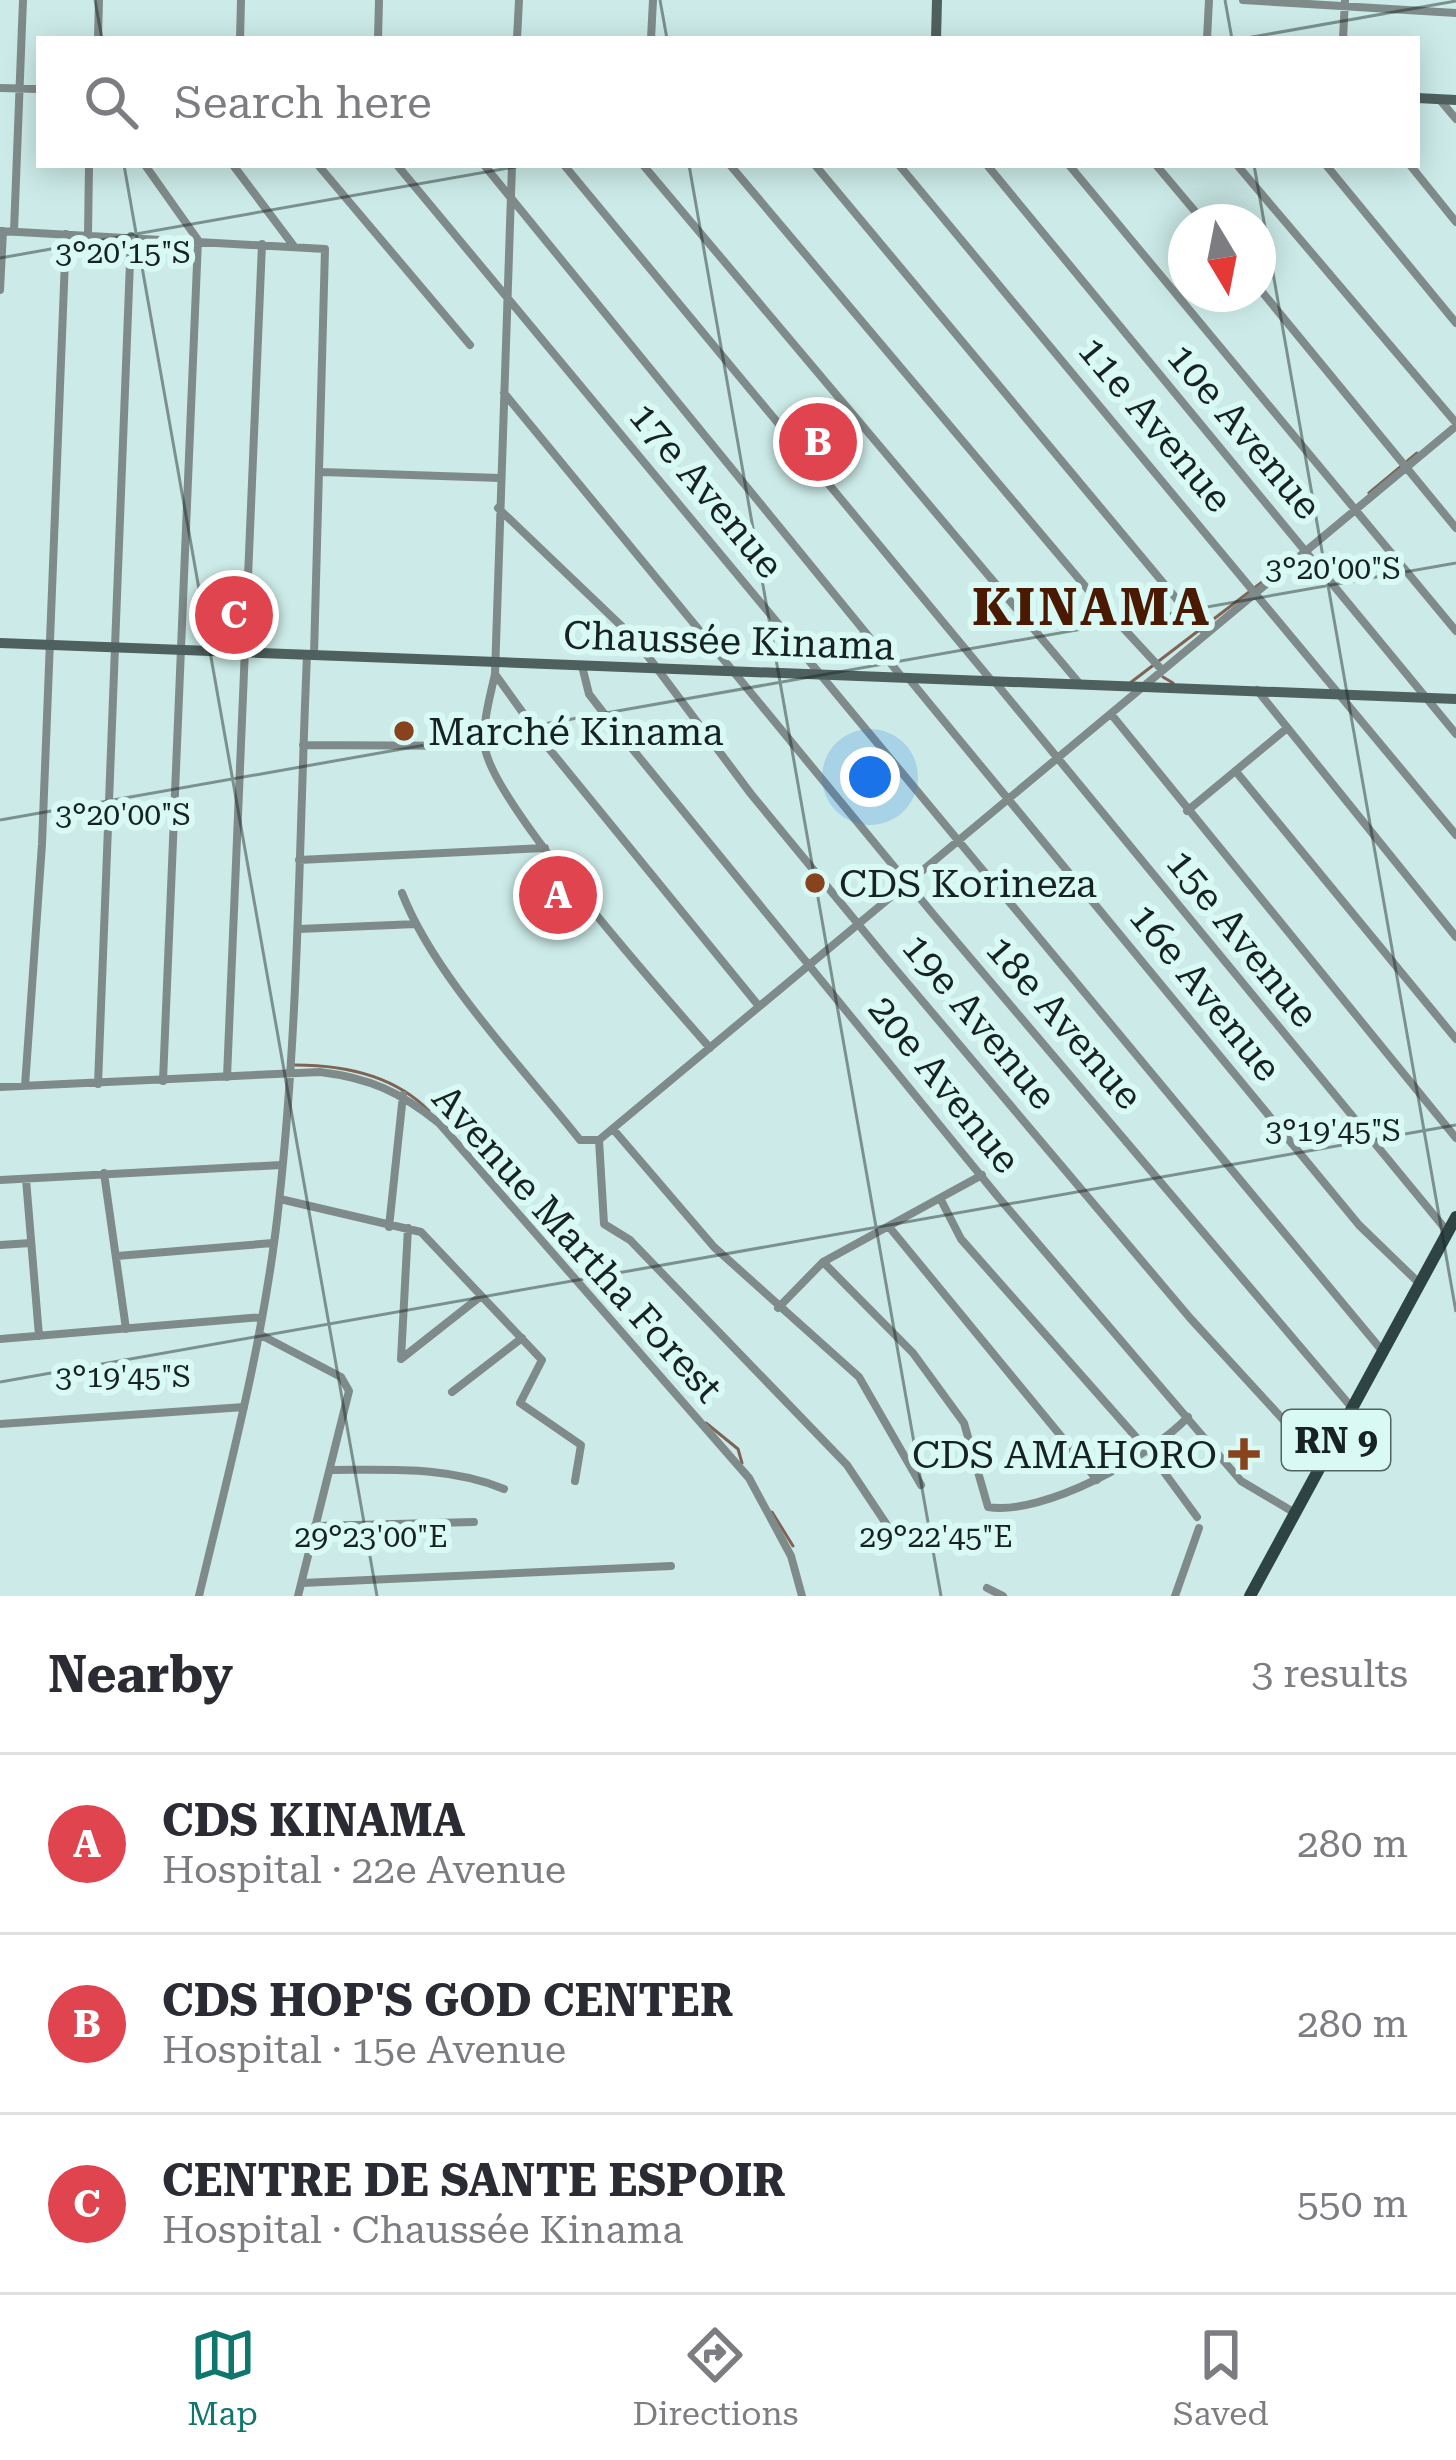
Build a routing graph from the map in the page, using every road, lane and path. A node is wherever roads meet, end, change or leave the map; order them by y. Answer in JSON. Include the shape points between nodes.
{"nodes":[{"id":1,"x":23,"y":0,"type":"edge"},
{"id":2,"x":99,"y":0,"type":"edge"},
{"id":3,"x":241,"y":0,"type":"edge"},
{"id":4,"x":379,"y":0,"type":"edge"},
{"id":5,"x":519,"y":0,"type":"edge"},
{"id":6,"x":653,"y":0,"type":"edge"},
{"id":7,"x":937,"y":0,"type":"edge"},
{"id":8,"x":1209,"y":0,"type":"edge"},
{"id":9,"x":1243,"y":0,"type":"edge"},
{"id":10,"x":1344,"y":3,"type":"edge"},
{"id":11,"x":1456,"y":14,"type":"edge"},
{"id":12,"x":98,"y":36,"type":"edge"},
{"id":13,"x":241,"y":36,"type":"edge"},
{"id":14,"x":378,"y":36,"type":"edge"},
{"id":15,"x":518,"y":36,"type":"edge"},
{"id":16,"x":651,"y":36,"type":"edge"},
{"id":17,"x":936,"y":36,"type":"edge"},
{"id":18,"x":1208,"y":36,"type":"edge"},
{"id":19,"x":1343,"y":36,"type":"edge"},
{"id":20,"x":0,"y":88,"type":"edge"},
{"id":21,"x":17,"y":88,"type":"junction"},
{"id":22,"x":36,"y":88,"type":"edge"},
{"id":23,"x":1420,"y":98,"type":"edge"},
{"id":24,"x":1440,"y":100,"type":"junction"},
{"id":25,"x":1456,"y":100,"type":"edge"},
{"id":26,"x":1456,"y":118,"type":"edge"},
{"id":27,"x":89,"y":168,"type":"edge"},
{"id":28,"x":148,"y":168,"type":"edge"},
{"id":29,"x":235,"y":168,"type":"edge"},
{"id":30,"x":321,"y":168,"type":"edge"},
{"id":31,"x":400,"y":168,"type":"edge"},
{"id":32,"x":486,"y":168,"type":"edge"},
{"id":33,"x":512,"y":168,"type":"edge"},
{"id":34,"x":566,"y":168,"type":"edge"},
{"id":35,"x":646,"y":168,"type":"edge"},
{"id":36,"x":733,"y":168,"type":"edge"},
{"id":37,"x":818,"y":168,"type":"edge"},
{"id":38,"x":901,"y":168,"type":"edge"},
{"id":39,"x":988,"y":168,"type":"edge"},
{"id":40,"x":1072,"y":168,"type":"edge"},
{"id":41,"x":1159,"y":168,"type":"edge"},
{"id":42,"x":1240,"y":168,"type":"edge"},
{"id":43,"x":1328,"y":168,"type":"edge"},
{"id":44,"x":1412,"y":168,"type":"edge"},
{"id":45,"x":511,"y":198,"type":"junction"},
{"id":46,"x":1189,"y":204,"type":"edge"},
{"id":47,"x":1456,"y":222,"type":"edge"},
{"id":48,"x":1,"y":231,"type":"edge"},
{"id":49,"x":14,"y":231,"type":"junction"},
{"id":50,"x":66,"y":234,"type":"junction"},
{"id":51,"x":88,"y":234,"type":"junction"},
{"id":52,"x":131,"y":236,"type":"junction"},
{"id":53,"x":197,"y":240,"type":"junction"},
{"id":54,"x":262,"y":244,"type":"junction"},
{"id":55,"x":293,"y":245,"type":"junction"},
{"id":56,"x":0,"y":290,"type":"edge"},
{"id":57,"x":507,"y":295,"type":"junction"},
{"id":58,"x":1276,"y":309,"type":"edge"},
{"id":59,"x":1456,"y":323,"type":"edge"},
{"id":60,"x":470,"y":345,"type":"dead end"},
{"id":61,"x":504,"y":393,"type":"junction"},
{"id":62,"x":1455,"y":424,"type":"edge"},
{"id":63,"x":1404,"y":466,"type":"junction"},
{"id":64,"x":322,"y":472,"type":"junction"},
{"id":65,"x":500,"y":478,"type":"junction"},
{"id":66,"x":1355,"y":506,"type":"junction"},
{"id":67,"x":498,"y":508,"type":"junction"},
{"id":68,"x":1456,"y":528,"type":"edge"},
{"id":69,"x":1304,"y":549,"type":"junction"},
{"id":70,"x":1254,"y":589,"type":"junction"},
{"id":71,"x":1204,"y":631,"type":"junction"},
{"id":72,"x":1456,"y":631,"type":"edge"},
{"id":73,"x":0,"y":643,"type":"edge"},
{"id":74,"x":47,"y":645,"type":"junction"},
{"id":75,"x":116,"y":650,"type":"junction"},
{"id":76,"x":183,"y":652,"type":"junction"},
{"id":77,"x":246,"y":654,"type":"junction"},
{"id":78,"x":311,"y":655,"type":"junction"},
{"id":79,"x":582,"y":664,"type":"junction"},
{"id":80,"x":656,"y":667,"type":"junction"},
{"id":81,"x":494,"y":668,"type":"junction"},
{"id":82,"x":1159,"y":668,"type":"junction"},
{"id":83,"x":738,"y":673,"type":"junction"},
{"id":84,"x":822,"y":674,"type":"junction"},
{"id":85,"x":904,"y":676,"type":"junction"},
{"id":86,"x":993,"y":680,"type":"junction"},
{"id":87,"x":1080,"y":684,"type":"junction"},
{"id":88,"x":1138,"y":688,"type":"junction"},
{"id":89,"x":1256,"y":688,"type":"junction"},
{"id":90,"x":1341,"y":694,"type":"junction"},
{"id":91,"x":1425,"y":697,"type":"junction"},
{"id":92,"x":1456,"y":699,"type":"edge"},
{"id":93,"x":1111,"y":714,"type":"junction"},
{"id":94,"x":1286,"y":729,"type":"junction"},
{"id":95,"x":1456,"y":734,"type":"edge"},
{"id":96,"x":303,"y":745,"type":"junction"},
{"id":97,"x":484,"y":746,"type":"junction"},
{"id":98,"x":1058,"y":755,"type":"junction"},
{"id":99,"x":1238,"y":773,"type":"junction"},
{"id":100,"x":1008,"y":796,"type":"junction"},
{"id":101,"x":1187,"y":811,"type":"junction"},
{"id":102,"x":1456,"y":835,"type":"edge"},
{"id":103,"x":957,"y":839,"type":"junction"},
{"id":104,"x":546,"y":848,"type":"junction"},
{"id":105,"x":299,"y":860,"type":"junction"},
{"id":106,"x":909,"y":883,"type":"junction"},
{"id":107,"x":402,"y":893,"type":"dead end"},
{"id":108,"x":858,"y":920,"type":"junction"},
{"id":109,"x":416,"y":924,"type":"junction"},
{"id":110,"x":299,"y":929,"type":"junction"},
{"id":111,"x":1456,"y":937,"type":"edge"},
{"id":112,"x":808,"y":964,"type":"junction"},
{"id":113,"x":758,"y":1005,"type":"junction"},
{"id":114,"x":1456,"y":1039,"type":"edge"},
{"id":115,"x":710,"y":1048,"type":"junction"},
{"id":116,"x":290,"y":1073,"type":"junction"},
{"id":117,"x":226,"y":1078,"type":"junction"},
{"id":118,"x":163,"y":1082,"type":"junction"},
{"id":119,"x":98,"y":1084,"type":"junction"},
{"id":120,"x":25,"y":1086,"type":"junction"},
{"id":121,"x":0,"y":1087,"type":"edge"},
{"id":122,"x":403,"y":1095,"type":"junction"},
{"id":123,"x":613,"y":1129,"type":"junction"},
{"id":124,"x":1456,"y":1138,"type":"edge"},
{"id":125,"x":599,"y":1140,"type":"junction"},
{"id":126,"x":281,"y":1166,"type":"junction"},
{"id":127,"x":104,"y":1173,"type":"junction"},
{"id":128,"x":982,"y":1175,"type":"junction"},
{"id":129,"x":26,"y":1179,"type":"junction"},
{"id":130,"x":0,"y":1180,"type":"edge"},
{"id":131,"x":280,"y":1199,"type":"junction"},
{"id":132,"x":941,"y":1200,"type":"junction"},
{"id":133,"x":1456,"y":1217,"type":"edge"},
{"id":134,"x":389,"y":1227,"type":"junction"},
{"id":135,"x":408,"y":1228,"type":"junction"},
{"id":136,"x":890,"y":1228,"type":"junction"},
{"id":137,"x":1448,"y":1232,"type":"junction"},
{"id":138,"x":273,"y":1243,"type":"junction"},
{"id":139,"x":31,"y":1244,"type":"junction"},
{"id":140,"x":0,"y":1245,"type":"edge"},
{"id":141,"x":117,"y":1256,"type":"junction"},
{"id":142,"x":823,"y":1262,"type":"junction"},
{"id":143,"x":1419,"y":1283,"type":"junction"},
{"id":144,"x":482,"y":1296,"type":"junction"},
{"id":145,"x":778,"y":1308,"type":"junction"},
{"id":146,"x":262,"y":1317,"type":"junction"},
{"id":147,"x":126,"y":1329,"type":"junction"},
{"id":148,"x":259,"y":1334,"type":"junction"},
{"id":149,"x":39,"y":1336,"type":"junction"},
{"id":150,"x":521,"y":1338,"type":"junction"},
{"id":151,"x":0,"y":1339,"type":"edge"},
{"id":152,"x":1384,"y":1353,"type":"junction"},
{"id":153,"x":452,"y":1392,"type":"dead end"},
{"id":154,"x":244,"y":1408,"type":"junction"},
{"id":155,"x":1354,"y":1409,"type":"junction"},
{"id":156,"x":1188,"y":1418,"type":"junction"},
{"id":157,"x":0,"y":1424,"type":"edge"},
{"id":158,"x":1150,"y":1453,"type":"junction"},
{"id":159,"x":1323,"y":1463,"type":"junction"},
{"id":160,"x":330,"y":1470,"type":"junction"},
{"id":161,"x":1097,"y":1480,"type":"junction"},
{"id":162,"x":575,"y":1481,"type":"dead end"},
{"id":163,"x":921,"y":1485,"type":"dead end"},
{"id":164,"x":504,"y":1489,"type":"dead end"},
{"id":165,"x":1295,"y":1513,"type":"junction"},
{"id":166,"x":474,"y":1522,"type":"dead end"},
{"id":167,"x":315,"y":1526,"type":"junction"},
{"id":168,"x":892,"y":1534,"type":"dead end"},
{"id":169,"x":671,"y":1566,"type":"dead end"},
{"id":170,"x":302,"y":1582,"type":"junction"},
{"id":171,"x":987,"y":1588,"type":"dead end"},
{"id":172,"x":199,"y":1596,"type":"edge"},
{"id":173,"x":298,"y":1596,"type":"edge"},
{"id":174,"x":802,"y":1596,"type":"edge"},
{"id":175,"x":1003,"y":1596,"type":"edge"},
{"id":176,"x":1175,"y":1596,"type":"edge"},
{"id":177,"x":1250,"y":1596,"type":"edge"}],
"edges":[{"from":1,"to":21,"type":"street"},
{"from":2,"to":12,"type":"street"},
{"from":3,"to":13,"type":"street"},
{"from":4,"to":14,"type":"street"},
{"from":5,"to":15,"type":"street"},
{"from":6,"to":16,"type":"street"},
{"from":7,"to":17,"type":"street"},
{"from":8,"to":18,"type":"street"},
{"from":9,"to":10,"type":"street"},
{"from":10,"to":11,"type":"street"},
{"from":10,"to":19,"type":"street"},
{"from":20,"to":21,"type":"street"},
{"from":21,"to":22,"type":"street"},
{"from":21,"to":49,"type":"street"},
{"from":23,"to":24,"type":"street"},
{"from":24,"to":25,"type":"street"},
{"from":24,"to":26,"type":"street"},
{"from":27,"to":51,"type":"street"},
{"from":28,"to":53,"type":"street"},
{"from":29,"to":55,"type":"street"},
{"from":30,"to":60,"type":"street"},
{"from":31,"to":57,"type":"street","name":"17e Avenue"},
{"from":32,"to":45,"type":"street","name":"16e Avenue"},
{"from":33,"to":45,"type":"street"},
{"from":34,"to":86,"type":"street","name":"15e Avenue"},
{"from":35,"to":87,"type":"street"},
{"from":36,"to":82,"type":"street"},
{"from":37,"to":71,"type":"street"},
{"from":38,"to":70,"type":"street","name":"11e Avenue"},
{"from":39,"to":69,"type":"street","name":"10e Avenue"},
{"from":40,"to":66,"type":"street"},
{"from":41,"to":46,"type":"street"},
{"from":42,"to":62,"type":"street"},
{"from":43,"to":59,"type":"street"},
{"from":44,"to":47,"type":"street"},
{"from":45,"to":57,"type":"street"},
{"from":45,"to":85,"type":"street","name":"16e Avenue"},
{"from":48,"to":49,"type":"street"},
{"from":48,"to":56,"type":"street"},
{"from":49,"to":50,"type":"street"},
{"from":50,"to":51,"type":"street"},
{"from":50,"to":74,"type":"street"},
{"from":51,"to":52,"type":"street"},
{"from":52,"to":53,"type":"street"},
{"from":52,"to":75,"type":"street"},
{"from":53,"to":54,"type":"street"},
{"from":53,"to":76,"type":"street"},
{"from":54,"to":55,"type":"street"},
{"from":54,"to":77,"type":"street"},
{"from":55,"to":64,"type":"street","via":[[327,255]]},
{"from":57,"to":61,"type":"street"},
{"from":57,"to":84,"type":"street","name":"17e Avenue"},
{"from":58,"to":63,"type":"street"},
{"from":61,"to":65,"type":"street"},
{"from":61,"to":83,"type":"street","name":"18e Avenue"},
{"from":62,"to":63,"type":"street"},
{"from":63,"to":66,"type":"street"},
{"from":63,"to":68,"type":"street"},
{"from":64,"to":65,"type":"street"},
{"from":64,"to":78,"type":"street"},
{"from":65,"to":67,"type":"street"},
{"from":66,"to":69,"type":"street"},
{"from":66,"to":72,"type":"street"},
{"from":67,"to":80,"type":"street","name":"19e Avenue"},
{"from":67,"to":81,"type":"street"},
{"from":69,"to":70,"type":"street"},
{"from":69,"to":91,"type":"street","name":"10e Avenue"},
{"from":70,"to":71,"type":"street"},
{"from":70,"to":90,"type":"street","name":"11e Avenue"},
{"from":71,"to":82,"type":"street"},
{"from":73,"to":74,"type":"street","name":"Chaussée Kinama"},
{"from":74,"to":75,"type":"street","name":"Chaussée Kinama"},
{"from":74,"to":120,"type":"street"},
{"from":75,"to":76,"type":"street","name":"Chaussée Kinama"},
{"from":75,"to":119,"type":"street"},
{"from":76,"to":77,"type":"street","name":"Chaussée Kinama"},
{"from":76,"to":118,"type":"street"},
{"from":77,"to":78,"type":"street","name":"Chaussée Kinama"},
{"from":77,"to":117,"type":"street"},
{"from":78,"to":81,"type":"street","name":"Chaussée Kinama"},
{"from":78,"to":96,"type":"street"},
{"from":79,"to":80,"type":"street","name":"Chaussée Kinama"},
{"from":79,"to":81,"type":"street","name":"Chaussée Kinama"},
{"from":79,"to":112,"type":"street","name":"20e Avenue","via":[[585,684],[612,724]]},
{"from":80,"to":83,"type":"street","name":"Chaussée Kinama"},
{"from":80,"to":108,"type":"street","name":"19e Avenue"},
{"from":81,"to":97,"type":"street"},
{"from":81,"to":113,"type":"street","via":[[546,745]]},
{"from":82,"to":88,"type":"street"},
{"from":83,"to":84,"type":"street","name":"Chaussée Kinama"},
{"from":83,"to":106,"type":"street","name":"18e Avenue"},
{"from":84,"to":85,"type":"street","name":"Chaussée Kinama"},
{"from":84,"to":103,"type":"street","name":"17e Avenue"},
{"from":85,"to":86,"type":"street","name":"Chaussée Kinama"},
{"from":85,"to":100,"type":"street","name":"16e Avenue"},
{"from":86,"to":87,"type":"street","name":"Chaussée Kinama"},
{"from":86,"to":98,"type":"street","name":"15e Avenue"},
{"from":87,"to":88,"type":"street","name":"Chaussée Kinama"},
{"from":88,"to":89,"type":"street","name":"Chaussée Kinama"},
{"from":88,"to":93,"type":"street"},
{"from":89,"to":90,"type":"street","name":"Chaussée Kinama"},
{"from":89,"to":94,"type":"street"},
{"from":90,"to":91,"type":"street","name":"Chaussée Kinama"},
{"from":90,"to":102,"type":"street","name":"11e Avenue"},
{"from":91,"to":92,"type":"street","name":"Chaussée Kinama"},
{"from":91,"to":95,"type":"street","name":"10e Avenue"},
{"from":93,"to":98,"type":"street"},
{"from":93,"to":101,"type":"street"},
{"from":94,"to":99,"type":"street"},
{"from":94,"to":111,"type":"street"},
{"from":96,"to":97,"type":"street"},
{"from":96,"to":105,"type":"street"},
{"from":97,"to":104,"type":"street","via":[[494,776]]},
{"from":98,"to":100,"type":"street"},
{"from":98,"to":137,"type":"street","name":"15e Avenue"},
{"from":99,"to":101,"type":"street"},
{"from":99,"to":114,"type":"street"},
{"from":100,"to":103,"type":"street"},
{"from":100,"to":143,"type":"street","name":"16e Avenue","via":[[1370,1238]]},
{"from":101,"to":124,"type":"street"},
{"from":103,"to":106,"type":"street"},
{"from":103,"to":152,"type":"street","name":"17e Avenue"},
{"from":104,"to":105,"type":"street"},
{"from":104,"to":115,"type":"street"},
{"from":105,"to":110,"type":"street"},
{"from":106,"to":108,"type":"street"},
{"from":106,"to":155,"type":"street","name":"18e Avenue"},
{"from":107,"to":109,"type":"street"},
{"from":108,"to":112,"type":"street"},
{"from":108,"to":159,"type":"street","name":"19e Avenue","via":[[1190,1318]]},
{"from":109,"to":110,"type":"street"},
{"from":109,"to":125,"type":"street","via":[[580,1140]]},
{"from":110,"to":116,"type":"street"},
{"from":112,"to":113,"type":"street"},
{"from":112,"to":128,"type":"street","name":"20e Avenue"},
{"from":113,"to":115,"type":"street"},
{"from":115,"to":123,"type":"street"},
{"from":116,"to":117,"type":"street","name":"Avenue Martha Forest"},
{"from":116,"to":122,"type":"street","name":"Avenue Martha Forest","via":[[357,1077]]},
{"from":116,"to":126,"type":"street"},
{"from":117,"to":118,"type":"street","name":"Avenue Martha Forest"},
{"from":118,"to":119,"type":"street","name":"Avenue Martha Forest"},
{"from":119,"to":120,"type":"street","name":"Avenue Martha Forest"},
{"from":120,"to":121,"type":"street","name":"Avenue Martha Forest"},
{"from":122,"to":134,"type":"street"},
{"from":122,"to":174,"type":"street","name":"Avenue Martha Forest","via":[[439,1123],[749,1478],[791,1556]]},
{"from":123,"to":125,"type":"street"},
{"from":123,"to":145,"type":"street"},
{"from":125,"to":168,"type":"street","via":[[604,1224],[630,1240],[800,1413],[848,1465]]},
{"from":126,"to":127,"type":"street"},
{"from":126,"to":131,"type":"street"},
{"from":127,"to":129,"type":"street"},
{"from":127,"to":141,"type":"street"},
{"from":128,"to":132,"type":"street"},
{"from":128,"to":156,"type":"street","name":"20e Avenue"},
{"from":129,"to":130,"type":"street"},
{"from":129,"to":139,"type":"street"},
{"from":131,"to":134,"type":"street"},
{"from":131,"to":138,"type":"street"},
{"from":132,"to":136,"type":"street"},
{"from":132,"to":158,"type":"street","via":[[987,1271]]},
{"from":133,"to":137,"type":"main road","number":"RN 9"},
{"from":134,"to":135,"type":"street"},
{"from":135,"to":144,"type":"street","via":[[430,1238]]},
{"from":135,"to":144,"type":"street","via":[[401,1359]]},
{"from":136,"to":142,"type":"street"},
{"from":136,"to":161,"type":"street"},
{"from":137,"to":143,"type":"main road","number":"RN 9"},
{"from":138,"to":141,"type":"street"},
{"from":138,"to":146,"type":"street"},
{"from":139,"to":140,"type":"street"},
{"from":139,"to":149,"type":"street"},
{"from":141,"to":147,"type":"street"},
{"from":142,"to":145,"type":"street"},
{"from":142,"to":161,"type":"street","via":[[913,1353],[964,1423],[988,1508]]},
{"from":143,"to":152,"type":"main road","number":"RN 9"},
{"from":144,"to":150,"type":"street"},
{"from":145,"to":163,"type":"street","via":[[859,1377]]},
{"from":146,"to":147,"type":"street"},
{"from":146,"to":148,"type":"street"},
{"from":147,"to":149,"type":"street"},
{"from":148,"to":154,"type":"street"},
{"from":148,"to":160,"type":"street","via":[[346,1383]]},
{"from":149,"to":151,"type":"street"},
{"from":150,"to":153,"type":"street"},
{"from":150,"to":162,"type":"street","via":[[543,1366],[520,1403],[581,1445]]},
{"from":152,"to":155,"type":"main road","number":"RN 9"},
{"from":154,"to":157,"type":"street"},
{"from":154,"to":172,"type":"street"},
{"from":155,"to":159,"type":"main road","number":"RN 9"},
{"from":156,"to":158,"type":"street"},
{"from":156,"to":165,"type":"street","name":"20e Avenue","via":[[1241,1481]]},
{"from":158,"to":161,"type":"street"},
{"from":158,"to":176,"type":"street","via":[[1198,1522]]},
{"from":159,"to":165,"type":"main road","number":"RN 9"},
{"from":160,"to":164,"type":"street","via":[[421,1470]]},
{"from":160,"to":167,"type":"street"},
{"from":165,"to":177,"type":"main road","number":"RN 9"},
{"from":166,"to":167,"type":"street"},
{"from":167,"to":170,"type":"street"},
{"from":169,"to":170,"type":"street"},
{"from":170,"to":173,"type":"street"},
{"from":171,"to":175,"type":"street"}]}
